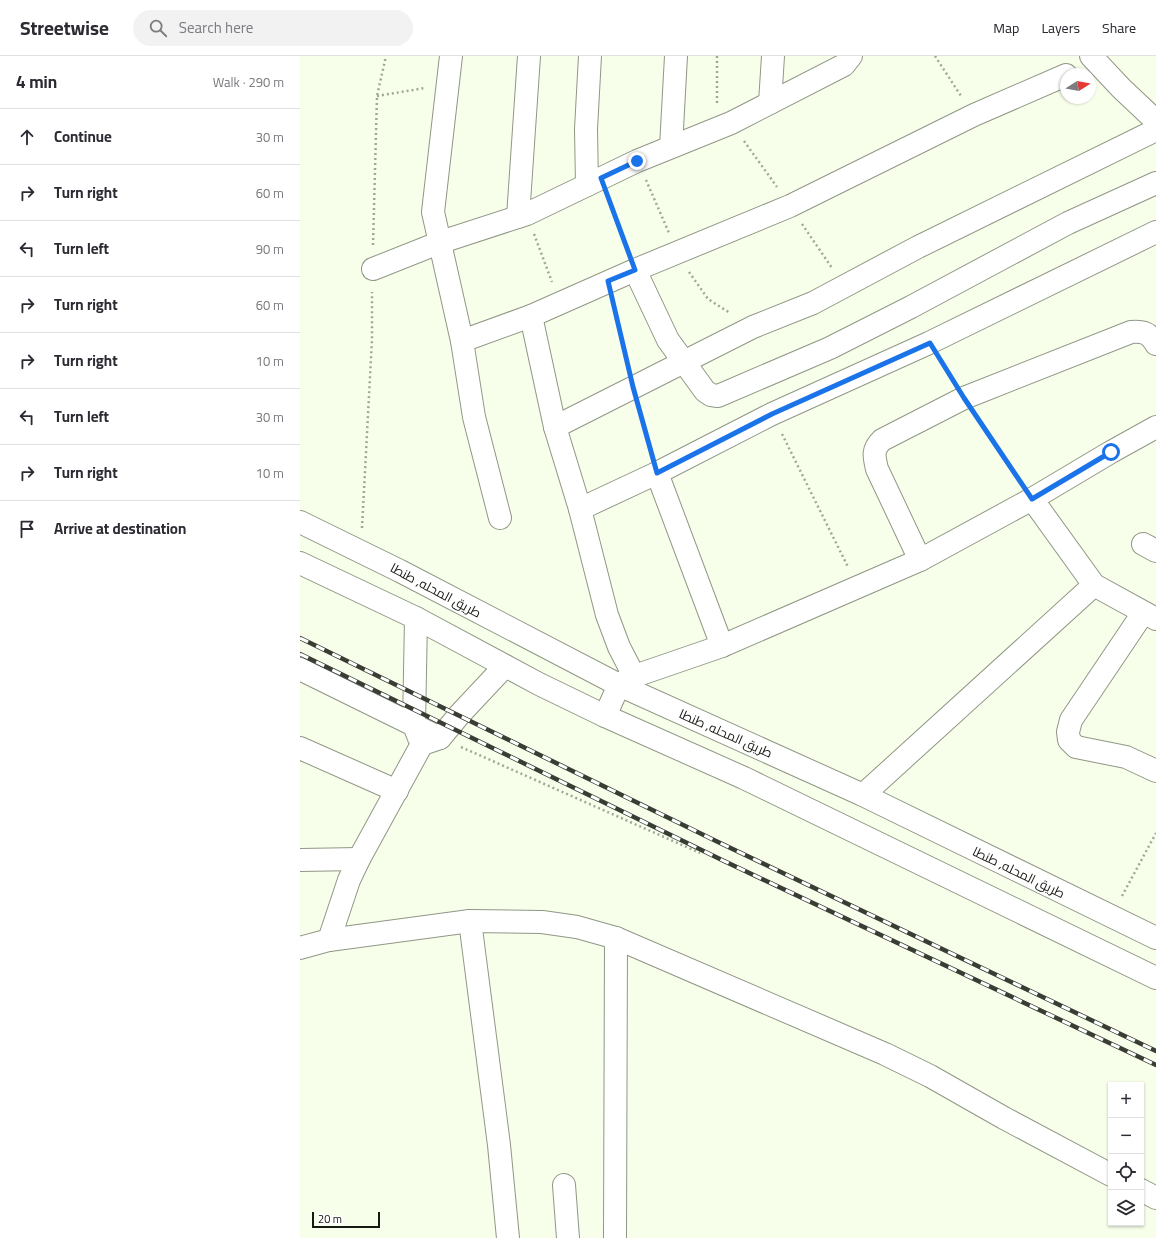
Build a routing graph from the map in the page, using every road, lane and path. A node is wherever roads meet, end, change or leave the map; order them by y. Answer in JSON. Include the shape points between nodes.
{"nodes":[{"id":1,"x":386,"y":56,"type":"edge"},
{"id":2,"x":451,"y":56,"type":"edge"},
{"id":3,"x":529,"y":56,"type":"edge"},
{"id":4,"x":590,"y":56,"type":"edge"},
{"id":5,"x":676,"y":56,"type":"edge"},
{"id":6,"x":717,"y":56,"type":"edge"},
{"id":7,"x":773,"y":56,"type":"edge"},
{"id":8,"x":851,"y":56,"type":"edge"},
{"id":9,"x":935,"y":56,"type":"edge"},
{"id":10,"x":1094,"y":57,"type":"edge"},
{"id":11,"x":1077,"y":68,"type":"edge"},
{"id":12,"x":1060,"y":77,"type":"edge"},
{"id":13,"x":449,"y":85,"type":"junction"},
{"id":14,"x":377,"y":96,"type":"junction"},
{"id":15,"x":770,"y":103,"type":"junction"},
{"id":16,"x":974,"y":115,"type":"junction"},
{"id":17,"x":1156,"y":121,"type":"edge"},
{"id":18,"x":725,"y":126,"type":"junction"},
{"id":19,"x":1156,"y":130,"type":"edge"},
{"id":20,"x":670,"y":147,"type":"junction"},
{"id":21,"x":637,"y":161,"type":"junction"},
{"id":22,"x":594,"y":182,"type":"junction"},
{"id":23,"x":1156,"y":183,"type":"edge"},
{"id":24,"x":790,"y":206,"type":"junction"},
{"id":25,"x":522,"y":215,"type":"junction"},
{"id":26,"x":1156,"y":232,"type":"edge"},
{"id":27,"x":441,"y":242,"type":"junction"},
{"id":28,"x":677,"y":252,"type":"junction"},
{"id":29,"x":373,"y":269,"type":"junction"},
{"id":30,"x":635,"y":270,"type":"junction"},
{"id":31,"x":608,"y":281,"type":"junction"},
{"id":32,"x":844,"y":287,"type":"junction"},
{"id":33,"x":560,"y":303,"type":"junction"},
{"id":34,"x":531,"y":316,"type":"junction"},
{"id":35,"x":753,"y":328,"type":"junction"},
{"id":36,"x":462,"y":341,"type":"junction"},
{"id":37,"x":930,"y":343,"type":"junction"},
{"id":38,"x":1156,"y":344,"type":"edge"},
{"id":39,"x":685,"y":362,"type":"junction"},
{"id":40,"x":633,"y":387,"type":"junction"},
{"id":41,"x":964,"y":398,"type":"junction"},
{"id":42,"x":772,"y":414,"type":"junction"},
{"id":43,"x":555,"y":427,"type":"junction"},
{"id":44,"x":1156,"y":427,"type":"edge"},
{"id":45,"x":657,"y":473,"type":"junction"},
{"id":46,"x":1032,"y":499,"type":"junction"},
{"id":47,"x":580,"y":509,"type":"junction"},
{"id":48,"x":500,"y":518,"type":"dead end"},
{"id":49,"x":300,"y":522,"type":"edge"},
{"id":50,"x":360,"y":551,"type":"junction"},
{"id":51,"x":920,"y":560,"type":"junction"},
{"id":52,"x":300,"y":564,"type":"edge"},
{"id":53,"x":1094,"y":585,"type":"junction"},
{"id":54,"x":858,"y":588,"type":"junction"},
{"id":55,"x":1150,"y":616,"type":"edge"},
{"id":56,"x":416,"y":618,"type":"junction"},
{"id":57,"x":722,"y":646,"type":"junction"},
{"id":58,"x":505,"y":666,"type":"junction"},
{"id":59,"x":300,"y":669,"type":"edge"},
{"id":60,"x":626,"y":680,"type":"junction"},
{"id":61,"x":605,"y":716,"type":"junction"},
{"id":62,"x":426,"y":736,"type":"junction"},
{"id":63,"x":300,"y":748,"type":"edge"},
{"id":64,"x":1156,"y":771,"type":"edge"},
{"id":65,"x":397,"y":791,"type":"junction"},
{"id":66,"x":863,"y":795,"type":"junction"},
{"id":67,"x":1156,"y":833,"type":"edge"},
{"id":68,"x":700,"y":853,"type":"dead end"},
{"id":69,"x":359,"y":859,"type":"junction"},
{"id":70,"x":300,"y":860,"type":"edge"},
{"id":71,"x":1111,"y":916,"type":"junction"},
{"id":72,"x":470,"y":921,"type":"junction"},
{"id":73,"x":616,"y":938,"type":"junction"},
{"id":74,"x":1156,"y":938,"type":"edge"},
{"id":75,"x":329,"y":940,"type":"junction"},
{"id":76,"x":300,"y":948,"type":"edge"},
{"id":77,"x":1156,"y":978,"type":"edge"},
{"id":78,"x":1108,"y":1173,"type":"edge"},
{"id":79,"x":564,"y":1185,"type":"dead end"},
{"id":80,"x":1144,"y":1192,"type":"edge"},
{"id":81,"x":1156,"y":1198,"type":"edge"},
{"id":82,"x":508,"y":1238,"type":"edge"},
{"id":83,"x":568,"y":1238,"type":"edge"},
{"id":84,"x":616,"y":1238,"type":"edge"}],
"edges":[{"from":1,"to":14,"type":"path"},
{"from":2,"to":13,"type":"main road"},
{"from":3,"to":25,"type":"main road"},
{"from":4,"to":22,"type":"main road","via":[[586,129]]},
{"from":5,"to":20,"type":"main road"},
{"from":6,"to":18,"type":"path"},
{"from":7,"to":15,"type":"main road"},
{"from":8,"to":15,"type":"main road","via":[[844,64]]},
{"from":9,"to":16,"type":"path"},
{"from":10,"to":11,"type":"main road"},
{"from":10,"to":17,"type":"main road","via":[[1121,88]]},
{"from":12,"to":16,"type":"main road"},
{"from":13,"to":14,"type":"path"},
{"from":13,"to":27,"type":"main road","via":[[433,212]]},
{"from":14,"to":29,"type":"path"},
{"from":15,"to":18,"type":"main road"},
{"from":16,"to":24,"type":"main road"},
{"from":18,"to":20,"type":"main road"},
{"from":18,"to":24,"type":"path"},
{"from":19,"to":32,"type":"main road","via":[[918,247]]},
{"from":20,"to":21,"type":"main road"},
{"from":21,"to":22,"type":"main road"},
{"from":21,"to":28,"type":"path"},
{"from":22,"to":25,"type":"main road"},
{"from":22,"to":30,"type":"path"},
{"from":23,"to":39,"type":"main road","via":[[1068,223],[830,348],[724,394],[711,395],[705,391]]},
{"from":24,"to":28,"type":"main road"},
{"from":24,"to":32,"type":"path"},
{"from":25,"to":27,"type":"main road"},
{"from":25,"to":33,"type":"path"},
{"from":26,"to":37,"type":"main road"},
{"from":27,"to":29,"type":"main road"},
{"from":27,"to":36,"type":"main road"},
{"from":28,"to":30,"type":"main road"},
{"from":28,"to":35,"type":"path","via":[[708,299]]},
{"from":29,"to":50,"type":"path","via":[[372,346]]},
{"from":30,"to":31,"type":"main road"},
{"from":30,"to":39,"type":"main road","via":[[668,340]]},
{"from":31,"to":33,"type":"main road"},
{"from":31,"to":40,"type":"path"},
{"from":32,"to":35,"type":"main road"},
{"from":33,"to":34,"type":"main road"},
{"from":34,"to":36,"type":"main road"},
{"from":34,"to":43,"type":"main road"},
{"from":35,"to":39,"type":"main road"},
{"from":36,"to":48,"type":"main road","via":[[474,417]]},
{"from":37,"to":41,"type":"path"},
{"from":37,"to":42,"type":"main road"},
{"from":38,"to":41,"type":"main road","via":[[1151,335],[1142,331],[1131,332]]},
{"from":39,"to":40,"type":"main road"},
{"from":40,"to":43,"type":"main road"},
{"from":40,"to":45,"type":"path"},
{"from":41,"to":46,"type":"path"},
{"from":41,"to":51,"type":"main road","via":[[882,440],[873,455]]},
{"from":42,"to":45,"type":"main road"},
{"from":42,"to":54,"type":"path"},
{"from":43,"to":47,"type":"main road"},
{"from":44,"to":46,"type":"main road"},
{"from":45,"to":47,"type":"main road"},
{"from":45,"to":57,"type":"main road"},
{"from":46,"to":51,"type":"main road"},
{"from":46,"to":53,"type":"main road"},
{"from":47,"to":60,"type":"main road"},
{"from":49,"to":50,"type":"main road","name":"طريق المحله, طنطا"},
{"from":50,"to":60,"type":"main road","name":"طريق المحله, طنطا"},
{"from":51,"to":54,"type":"main road"},
{"from":52,"to":56,"type":"main road"},
{"from":53,"to":55,"type":"main road"},
{"from":53,"to":66,"type":"main road"},
{"from":54,"to":57,"type":"main road"},
{"from":55,"to":64,"type":"main road","via":[[1071,720],[1068,732],[1069,740],[1076,747],[1126,757]]},
{"from":56,"to":58,"type":"main road"},
{"from":56,"to":62,"type":"main road"},
{"from":57,"to":60,"type":"main road"},
{"from":58,"to":61,"type":"main road"},
{"from":58,"to":62,"type":"main road","via":[[460,714]]},
{"from":59,"to":62,"type":"main road"},
{"from":60,"to":61,"type":"main road"},
{"from":60,"to":66,"type":"main road","name":"طريق المحله, طنطا"},
{"from":61,"to":77,"type":"main road","via":[[744,778]]},
{"from":62,"to":65,"type":"main road"},
{"from":62,"to":68,"type":"path"},
{"from":63,"to":65,"type":"main road"},
{"from":65,"to":69,"type":"main road"},
{"from":66,"to":71,"type":"main road","name":"طريق المحله, طنطا"},
{"from":67,"to":71,"type":"path"},
{"from":69,"to":70,"type":"main road"},
{"from":69,"to":75,"type":"main road","via":[[349,880]]},
{"from":71,"to":74,"type":"main road","name":"طريق المحله, طنطا"},
{"from":72,"to":73,"type":"main road","via":[[542,922],[577,927]]},
{"from":72,"to":75,"type":"main road"},
{"from":72,"to":82,"type":"main road","via":[[499,1144]]},
{"from":73,"to":78,"type":"main road","via":[[878,1051],[930,1076]]},
{"from":73,"to":84,"type":"main road"},
{"from":75,"to":76,"type":"main road"},
{"from":79,"to":83,"type":"main road"},
{"from":80,"to":81,"type":"main road"}]}
